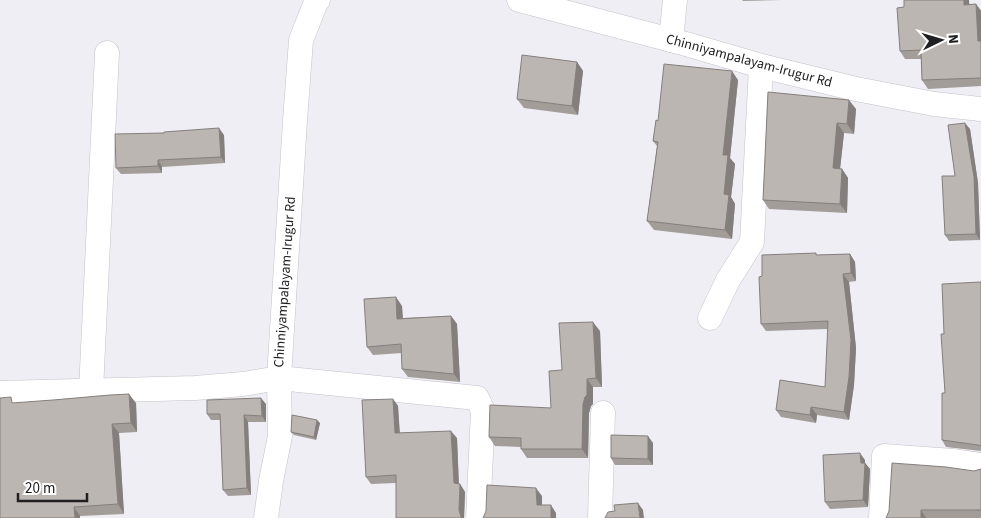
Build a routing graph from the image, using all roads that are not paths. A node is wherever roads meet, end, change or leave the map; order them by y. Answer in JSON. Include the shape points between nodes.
{"nodes":[{"id":1,"x":318,"y":0,"type":"edge"},
{"id":2,"x":519,"y":0,"type":"edge"},
{"id":3,"x":675,"y":0,"type":"edge"},
{"id":4,"x":671,"y":40,"type":"junction"},
{"id":5,"x":106,"y":54,"type":"dead end"},
{"id":6,"x":761,"y":66,"type":"junction"},
{"id":7,"x":981,"y":109,"type":"edge"},
{"id":8,"x":710,"y":318,"type":"dead end"},
{"id":9,"x":279,"y":378,"type":"junction"},
{"id":10,"x":91,"y":390,"type":"junction"},
{"id":11,"x":0,"y":393,"type":"edge"},
{"id":12,"x":603,"y":413,"type":"dead end"},
{"id":13,"x":981,"y":465,"type":"edge"},
{"id":14,"x":266,"y":518,"type":"edge"},
{"id":15,"x":478,"y":518,"type":"edge"},
{"id":16,"x":600,"y":518,"type":"edge"},
{"id":17,"x":881,"y":518,"type":"edge"}],
"edges":[{"from":1,"to":9,"type":"street","name":"Chinniyampalayam-Irugur Rd","via":[[301,40]]},
{"from":2,"to":4,"type":"street","name":"Chinniyampalayam-Irugur Rd"},
{"from":3,"to":4,"type":"street"},
{"from":4,"to":6,"type":"street","name":"Chinniyampalayam-Irugur Rd"},
{"from":5,"to":10,"type":"street"},
{"from":6,"to":7,"type":"street","name":"Chinniyampalayam-Irugur Rd","via":[[866,91]]},
{"from":6,"to":8,"type":"street","via":[[752,242],[728,280]]},
{"from":9,"to":10,"type":"street","name":"Chinniyampalayam-Irugur Rd","via":[[195,388]]},
{"from":9,"to":14,"type":"street","via":[[280,436]]},
{"from":9,"to":15,"type":"street","via":[[477,398],[483,411]]},
{"from":10,"to":11,"type":"street","name":"Chinniyampalayam-Irugur Rd"},
{"from":12,"to":16,"type":"street"},
{"from":13,"to":17,"type":"street","via":[[884,456]]}]}
